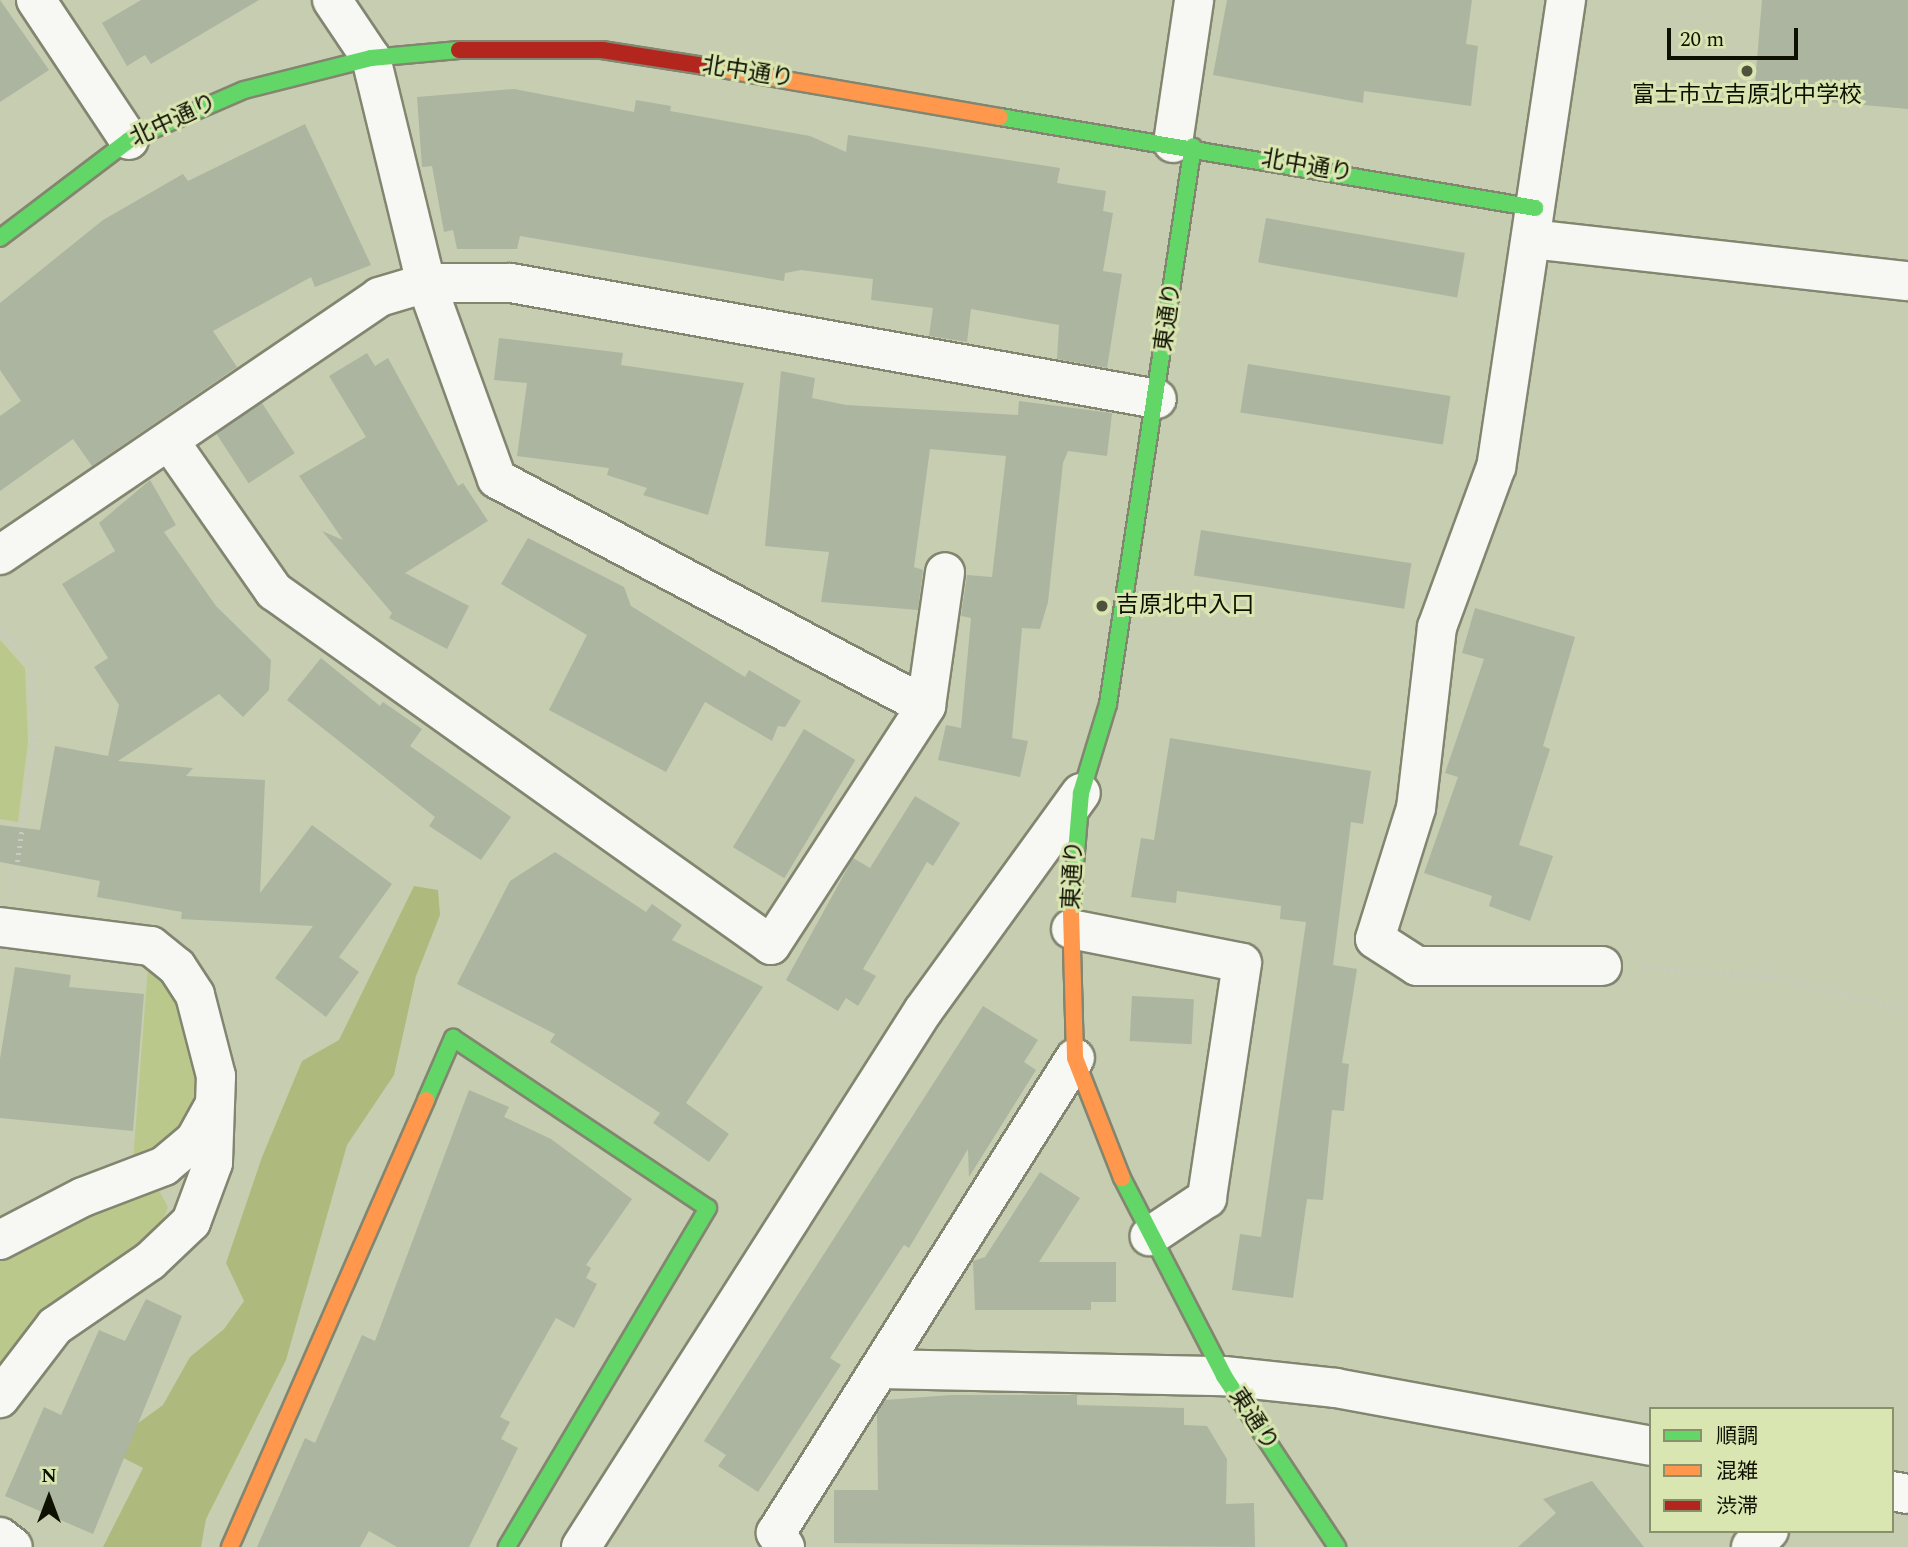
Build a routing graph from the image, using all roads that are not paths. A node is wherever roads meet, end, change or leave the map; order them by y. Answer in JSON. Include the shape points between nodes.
{"nodes":[{"id":1,"x":36,"y":0,"type":"edge"},
{"id":2,"x":332,"y":0,"type":"edge"},
{"id":3,"x":1194,"y":0,"type":"edge"},
{"id":4,"x":1566,"y":0,"type":"edge"},
{"id":5,"x":371,"y":58,"type":"junction"},
{"id":6,"x":129,"y":140,"type":"junction"},
{"id":7,"x":1183,"y":144,"type":"junction"},
{"id":8,"x":1533,"y":224,"type":"junction"},
{"id":9,"x":0,"y":238,"type":"edge"},
{"id":10,"x":1908,"y":281,"type":"edge"},
{"id":11,"x":426,"y":283,"type":"junction"},
{"id":12,"x":1157,"y":399,"type":"junction"},
{"id":13,"x":170,"y":442,"type":"junction"},
{"id":14,"x":0,"y":555,"type":"edge"},
{"id":15,"x":945,"y":572,"type":"dead end"},
{"id":16,"x":926,"y":706,"type":"junction"},
{"id":17,"x":1081,"y":793,"type":"junction"},
{"id":18,"x":4,"y":928,"type":"edge"},
{"id":19,"x":1071,"y":929,"type":"junction"},
{"id":20,"x":1602,"y":966,"type":"road end"},
{"id":21,"x":1075,"y":1058,"type":"junction"},
{"id":22,"x":213,"y":1107,"type":"junction"},
{"id":23,"x":1150,"y":1236,"type":"junction"},
{"id":24,"x":0,"y":1240,"type":"edge"},
{"id":25,"x":880,"y":1369,"type":"junction"},
{"id":26,"x":1224,"y":1376,"type":"junction"},
{"id":27,"x":0,"y":1398,"type":"edge"},
{"id":28,"x":1649,"y":1447,"type":"edge"},
{"id":29,"x":1767,"y":1533,"type":"edge"},
{"id":30,"x":0,"y":1537,"type":"edge"},
{"id":31,"x":13,"y":1547,"type":"edge"},
{"id":32,"x":230,"y":1547,"type":"edge"},
{"id":33,"x":507,"y":1547,"type":"edge"},
{"id":34,"x":581,"y":1547,"type":"edge"},
{"id":35,"x":785,"y":1547,"type":"edge"},
{"id":36,"x":1337,"y":1547,"type":"edge"},
{"id":37,"x":1751,"y":1547,"type":"edge"}],
"edges":[{"from":1,"to":6,"type":"street"},
{"from":2,"to":5,"type":"street"},
{"from":3,"to":7,"type":"street"},
{"from":4,"to":8,"type":"street"},
{"from":5,"to":6,"type":"street","name":"北中通り","via":[[244,90]]},
{"from":5,"to":7,"type":"street","name":"北中通り","via":[[504,46],[602,50]]},
{"from":5,"to":11,"type":"street"},
{"from":6,"to":9,"type":"street","name":"北中通り"},
{"from":7,"to":8,"type":"street","name":"北中通り"},
{"from":7,"to":12,"type":"street","name":"東通り"},
{"from":8,"to":10,"type":"street"},
{"from":8,"to":20,"type":"street","via":[[1496,467],[1437,627],[1416,808],[1375,939],[1417,966]]},
{"from":11,"to":12,"type":"street","via":[[511,283]]},
{"from":11,"to":13,"type":"street","via":[[379,297]]},
{"from":11,"to":16,"type":"street","via":[[497,479]]},
{"from":12,"to":17,"type":"street","name":"東通り","via":[[1108,704]]},
{"from":13,"to":14,"type":"street"},
{"from":13,"to":16,"type":"street","via":[[274,591],[771,946]]},
{"from":15,"to":16,"type":"street"},
{"from":17,"to":19,"type":"street","name":"東通り"},
{"from":17,"to":34,"type":"street","via":[[923,1011]]},
{"from":18,"to":22,"type":"street","via":[[151,946],[177,967],[206,1022],[216,1076]]},
{"from":19,"to":21,"type":"street","name":"東通り"},
{"from":19,"to":23,"type":"street","via":[[1242,963],[1207,1198]]},
{"from":21,"to":23,"type":"street","name":"東通り"},
{"from":21,"to":25,"type":"street"},
{"from":22,"to":24,"type":"street","via":[[195,1140],[164,1166],[83,1197]]},
{"from":22,"to":27,"type":"street","via":[[213,1163],[191,1222],[150,1262],[55,1326]]},
{"from":23,"to":26,"type":"street","name":"東通り"},
{"from":25,"to":26,"type":"street"},
{"from":25,"to":35,"type":"street","via":[[776,1533]]},
{"from":26,"to":28,"type":"street","via":[[1336,1388]]},
{"from":26,"to":36,"type":"street","name":"東通り"},
{"from":29,"to":37,"type":"street"},
{"from":30,"to":31,"type":"street"},
{"from":32,"to":33,"type":"street","via":[[453,1038],[708,1208]]}]}
